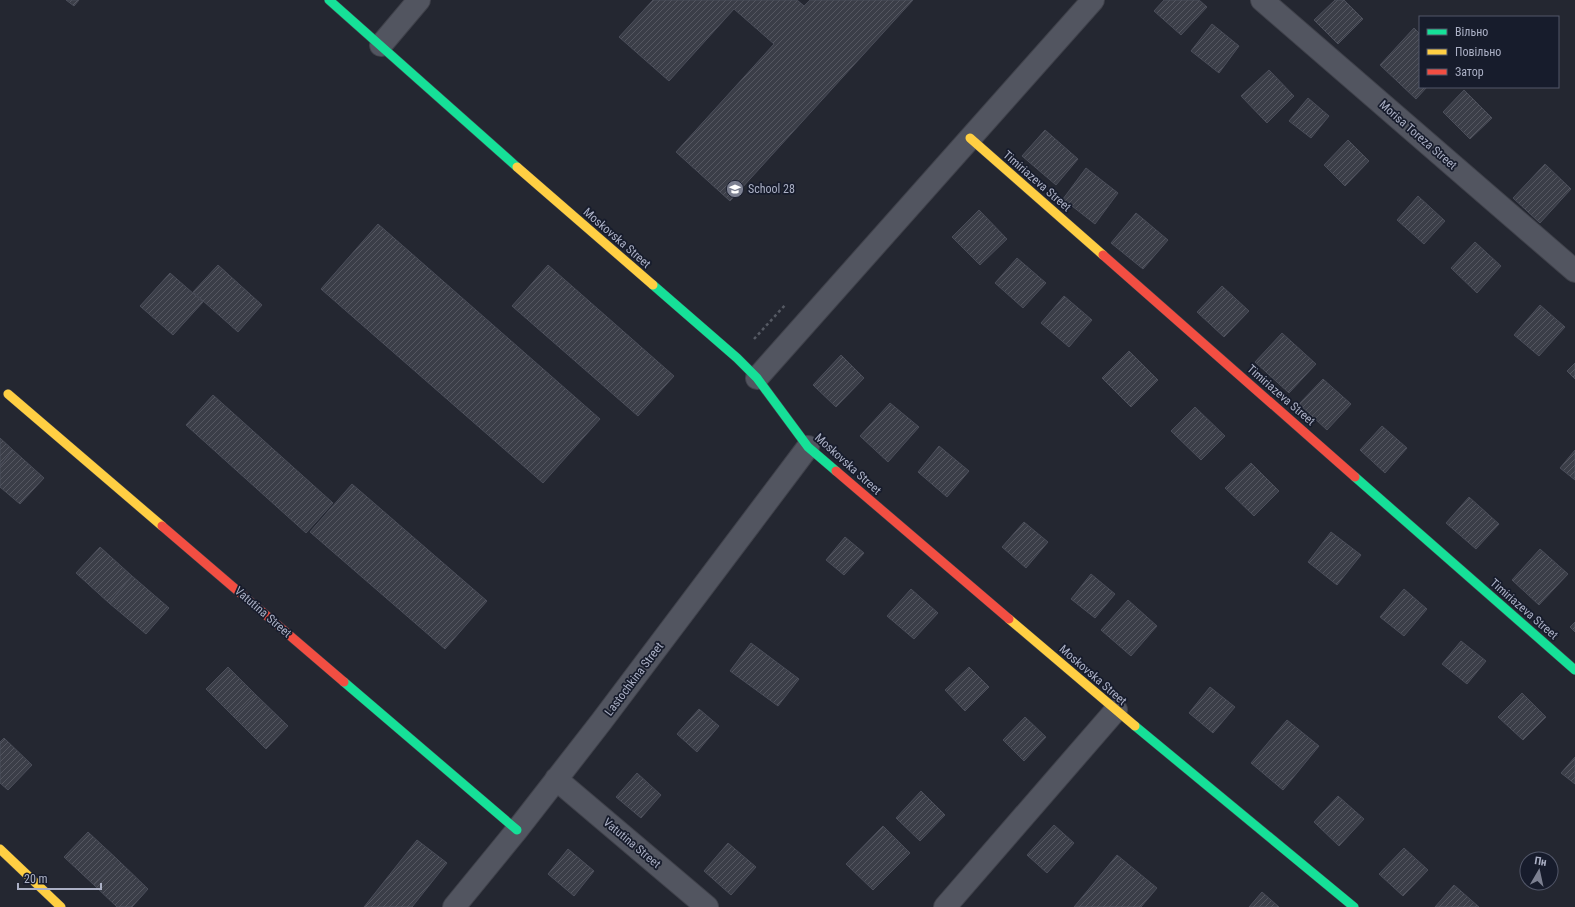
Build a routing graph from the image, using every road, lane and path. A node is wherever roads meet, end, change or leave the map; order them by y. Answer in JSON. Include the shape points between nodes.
{"nodes":[{"id":1,"x":329,"y":0,"type":"edge"},
{"id":2,"x":419,"y":0,"type":"edge"},
{"id":3,"x":1093,"y":0,"type":"edge"},
{"id":4,"x":1262,"y":0,"type":"edge"},
{"id":5,"x":381,"y":45,"type":"junction"},
{"id":6,"x":970,"y":138,"type":"junction"},
{"id":7,"x":1575,"y":271,"type":"edge"},
{"id":8,"x":757,"y":378,"type":"junction"},
{"id":9,"x":8,"y":394,"type":"dead end"},
{"id":10,"x":808,"y":446,"type":"junction"},
{"id":11,"x":1575,"y":670,"type":"edge"},
{"id":12,"x":1116,"y":710,"type":"junction"},
{"id":13,"x":556,"y":779,"type":"junction"},
{"id":14,"x":517,"y":830,"type":"junction"},
{"id":15,"x":0,"y":849,"type":"edge"},
{"id":16,"x":61,"y":907,"type":"edge"},
{"id":17,"x":454,"y":907,"type":"edge"},
{"id":18,"x":707,"y":907,"type":"edge"},
{"id":19,"x":945,"y":907,"type":"edge"},
{"id":20,"x":1354,"y":907,"type":"edge"}],
"edges":[{"from":1,"to":5,"type":"street","name":"Moskovska Street"},
{"from":2,"to":5,"type":"street"},
{"from":3,"to":6,"type":"street"},
{"from":4,"to":7,"type":"street","name":"Morisa Toreza Street"},
{"from":5,"to":8,"type":"street","name":"Moskovska Street","via":[[510,162]]},
{"from":6,"to":8,"type":"street"},
{"from":6,"to":11,"type":"street","name":"Timiriazeva Street"},
{"from":8,"to":10,"type":"street","name":"Moskovska Street"},
{"from":9,"to":14,"type":"street","name":"Vatutina Street"},
{"from":10,"to":12,"type":"street","name":"Moskovska Street"},
{"from":10,"to":13,"type":"street","name":"Lastochkina Street"},
{"from":12,"to":19,"type":"street"},
{"from":12,"to":20,"type":"street","name":"Moskovska Street"},
{"from":13,"to":14,"type":"street","name":"Lastochkina Street"},
{"from":13,"to":18,"type":"street","name":"Vatutina Street"},
{"from":14,"to":17,"type":"street","name":"Lastochkina Street"},
{"from":15,"to":16,"type":"street"}]}
